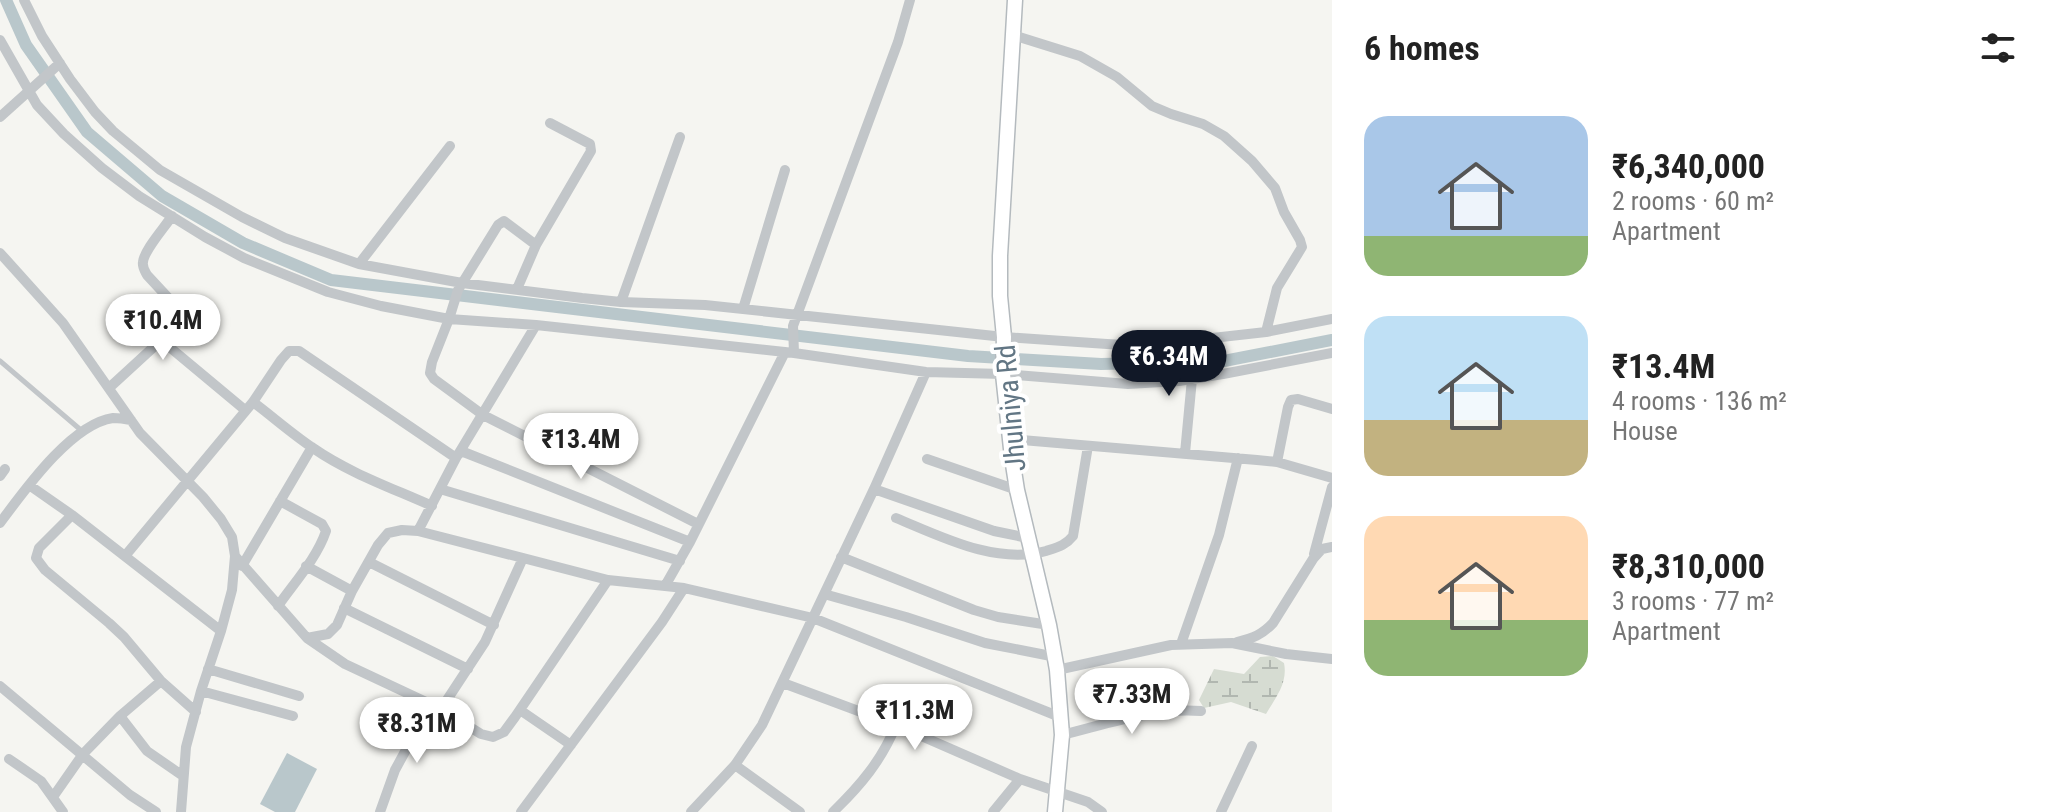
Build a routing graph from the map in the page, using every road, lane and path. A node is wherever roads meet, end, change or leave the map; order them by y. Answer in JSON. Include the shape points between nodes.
{"nodes":[{"id":1,"x":24,"y":0,"type":"edge"},
{"id":2,"x":910,"y":0,"type":"edge"},
{"id":3,"x":1015,"y":0,"type":"edge"},
{"id":4,"x":1013,"y":35,"type":"junction"},
{"id":5,"x":0,"y":40,"type":"edge"},
{"id":6,"x":57,"y":66,"type":"junction"},
{"id":7,"x":29,"y":90,"type":"junction"},
{"id":8,"x":0,"y":117,"type":"edge"},
{"id":9,"x":550,"y":123,"type":"dead end"},
{"id":10,"x":680,"y":137,"type":"dead end"},
{"id":11,"x":450,"y":146,"type":"dead end"},
{"id":12,"x":785,"y":170,"type":"dead end"},
{"id":13,"x":172,"y":216,"type":"junction"},
{"id":14,"x":536,"y":245,"type":"junction"},
{"id":15,"x":0,"y":253,"type":"edge"},
{"id":16,"x":359,"y":264,"type":"junction"},
{"id":17,"x":460,"y":287,"type":"junction"},
{"id":18,"x":517,"y":289,"type":"junction"},
{"id":19,"x":621,"y":302,"type":"junction"},
{"id":20,"x":743,"y":309,"type":"junction"},
{"id":21,"x":450,"y":315,"type":"junction"},
{"id":22,"x":797,"y":315,"type":"junction"},
{"id":23,"x":1332,"y":319,"type":"edge"},
{"id":24,"x":536,"y":325,"type":"junction"},
{"id":25,"x":1266,"y":332,"type":"junction"},
{"id":26,"x":161,"y":340,"type":"junction"},
{"id":27,"x":790,"y":350,"type":"junction"},
{"id":28,"x":1332,"y":353,"type":"edge"},
{"id":29,"x":1003,"y":356,"type":"junction"},
{"id":30,"x":0,"y":361,"type":"edge"},
{"id":31,"x":926,"y":372,"type":"junction"},
{"id":32,"x":1192,"y":379,"type":"junction"},
{"id":33,"x":109,"y":388,"type":"junction"},
{"id":34,"x":249,"y":406,"type":"junction"},
{"id":35,"x":1332,"y":409,"type":"edge"},
{"id":36,"x":483,"y":415,"type":"junction"},
{"id":37,"x":131,"y":420,"type":"junction"},
{"id":38,"x":83,"y":432,"type":"junction"},
{"id":39,"x":1010,"y":439,"type":"junction"},
{"id":40,"x":1088,"y":446,"type":"junction"},
{"id":41,"x":312,"y":447,"type":"junction"},
{"id":42,"x":1185,"y":453,"type":"junction"},
{"id":43,"x":458,"y":454,"type":"junction"},
{"id":44,"x":1238,"y":458,"type":"junction"},
{"id":45,"x":927,"y":459,"type":"dead end"},
{"id":46,"x":1277,"y":462,"type":"junction"},
{"id":47,"x":1332,"y":478,"type":"edge"},
{"id":48,"x":187,"y":481,"type":"junction"},
{"id":49,"x":29,"y":485,"type":"junction"},
{"id":50,"x":1332,"y":487,"type":"edge"},
{"id":51,"x":440,"y":489,"type":"junction"},
{"id":52,"x":874,"y":489,"type":"junction"},
{"id":53,"x":1017,"y":490,"type":"junction"},
{"id":54,"x":280,"y":501,"type":"junction"},
{"id":55,"x":432,"y":506,"type":"junction"},
{"id":56,"x":72,"y":515,"type":"junction"},
{"id":57,"x":896,"y":518,"type":"dead end"},
{"id":58,"x":0,"y":523,"type":"edge"},
{"id":59,"x":698,"y":524,"type":"junction"},
{"id":60,"x":418,"y":531,"type":"junction"},
{"id":61,"x":1028,"y":538,"type":"junction"},
{"id":62,"x":690,"y":542,"type":"junction"},
{"id":63,"x":1332,"y":547,"type":"edge"},
{"id":64,"x":1033,"y":554,"type":"junction"},
{"id":65,"x":125,"y":556,"type":"junction"},
{"id":66,"x":235,"y":556,"type":"junction"},
{"id":67,"x":841,"y":557,"type":"junction"},
{"id":68,"x":523,"y":558,"type":"junction"},
{"id":69,"x":1313,"y":559,"type":"junction"},
{"id":70,"x":680,"y":561,"type":"junction"},
{"id":71,"x":369,"y":562,"type":"junction"},
{"id":72,"x":242,"y":566,"type":"junction"},
{"id":73,"x":306,"y":566,"type":"junction"},
{"id":74,"x":608,"y":580,"type":"junction"},
{"id":75,"x":665,"y":586,"type":"junction"},
{"id":76,"x":684,"y":588,"type":"junction"},
{"id":77,"x":352,"y":591,"type":"junction"},
{"id":78,"x":824,"y":594,"type":"junction"},
{"id":79,"x":278,"y":606,"type":"junction"},
{"id":80,"x":344,"y":608,"type":"junction"},
{"id":81,"x":813,"y":618,"type":"junction"},
{"id":82,"x":494,"y":625,"type":"junction"},
{"id":83,"x":1049,"y":625,"type":"junction"},
{"id":84,"x":221,"y":631,"type":"junction"},
{"id":85,"x":307,"y":638,"type":"junction"},
{"id":86,"x":1232,"y":643,"type":"junction"},
{"id":87,"x":1181,"y":644,"type":"junction"},
{"id":88,"x":1332,"y":659,"type":"edge"},
{"id":89,"x":1056,"y":664,"type":"junction"},
{"id":90,"x":208,"y":669,"type":"junction"},
{"id":91,"x":468,"y":669,"type":"junction"},
{"id":92,"x":161,"y":681,"type":"junction"},
{"id":93,"x":783,"y":683,"type":"junction"},
{"id":94,"x":0,"y":686,"type":"edge"},
{"id":95,"x":201,"y":691,"type":"junction"},
{"id":96,"x":299,"y":696,"type":"dead end"},
{"id":97,"x":441,"y":709,"type":"junction"},
{"id":98,"x":520,"y":710,"type":"junction"},
{"id":99,"x":1201,"y":711,"type":"dead end"},
{"id":100,"x":196,"y":712,"type":"junction"},
{"id":101,"x":120,"y":716,"type":"junction"},
{"id":102,"x":293,"y":716,"type":"dead end"},
{"id":103,"x":1060,"y":717,"type":"junction"},
{"id":104,"x":896,"y":725,"type":"junction"},
{"id":105,"x":1062,"y":735,"type":"junction"},
{"id":106,"x":571,"y":745,"type":"junction"},
{"id":107,"x":1252,"y":746,"type":"dead end"},
{"id":108,"x":83,"y":754,"type":"junction"},
{"id":109,"x":9,"y":759,"type":"dead end"},
{"id":110,"x":735,"y":765,"type":"junction"},
{"id":111,"x":183,"y":776,"type":"junction"},
{"id":112,"x":1020,"y":779,"type":"junction"},
{"id":113,"x":1057,"y":793,"type":"junction"},
{"id":114,"x":53,"y":797,"type":"junction"},
{"id":115,"x":63,"y":812,"type":"edge"},
{"id":116,"x":156,"y":812,"type":"edge"},
{"id":117,"x":181,"y":812,"type":"edge"},
{"id":118,"x":380,"y":812,"type":"edge"},
{"id":119,"x":521,"y":812,"type":"edge"},
{"id":120,"x":691,"y":812,"type":"edge"},
{"id":121,"x":800,"y":812,"type":"edge"},
{"id":122,"x":833,"y":812,"type":"edge"},
{"id":123,"x":993,"y":812,"type":"edge"},
{"id":124,"x":1055,"y":812,"type":"edge"},
{"id":125,"x":1102,"y":812,"type":"edge"},
{"id":126,"x":1221,"y":812,"type":"edge"}],
"edges":[{"from":1,"to":6,"type":"street"},
{"from":2,"to":22,"type":"street"},
{"from":3,"to":4,"type":"street","name":"Jhulniya Rd"},
{"from":4,"to":25,"type":"street","via":[[1080,56],[1152,106],[1215,130],[1267,179],[1302,247],[1277,288]]},
{"from":4,"to":29,"type":"street","name":"Jhulniya Rd","via":[[1000,256]]},
{"from":5,"to":7,"type":"street"},
{"from":6,"to":7,"type":"street"},
{"from":6,"to":16,"type":"street","via":[[113,131],[160,170],[285,238]]},
{"from":7,"to":8,"type":"street"},
{"from":7,"to":13,"type":"street","via":[[64,134],[102,168]]},
{"from":9,"to":14,"type":"street","via":[[590,144],[591,151]]},
{"from":10,"to":19,"type":"street"},
{"from":11,"to":16,"type":"street"},
{"from":12,"to":20,"type":"street"},
{"from":13,"to":21,"type":"street","via":[[244,258],[315,287],[381,306]]},
{"from":13,"to":26,"type":"street","via":[[143,268],[190,313]]},
{"from":14,"to":17,"type":"street","via":[[504,221]]},
{"from":14,"to":18,"type":"street"},
{"from":15,"to":33,"type":"street","via":[[63,323]]},
{"from":16,"to":17,"type":"street"},
{"from":17,"to":18,"type":"street"},
{"from":17,"to":21,"type":"street"},
{"from":18,"to":19,"type":"street"},
{"from":19,"to":20,"type":"street"},
{"from":20,"to":22,"type":"street"},
{"from":21,"to":24,"type":"street"},
{"from":21,"to":36,"type":"street","via":[[430,373]]},
{"from":22,"to":27,"type":"street"},
{"from":22,"to":29,"type":"street"},
{"from":23,"to":25,"type":"street"},
{"from":24,"to":27,"type":"street"},
{"from":24,"to":36,"type":"street"},
{"from":25,"to":29,"type":"street"},
{"from":26,"to":33,"type":"street"},
{"from":26,"to":34,"type":"street"},
{"from":27,"to":31,"type":"street"},
{"from":27,"to":59,"type":"street"},
{"from":28,"to":32,"type":"street"},
{"from":29,"to":31,"type":"street"},
{"from":29,"to":32,"type":"street","via":[[1128,384]]},
{"from":29,"to":39,"type":"street","name":"Jhulniya Rd"},
{"from":30,"to":38,"type":"lane"},
{"from":31,"to":52,"type":"street"},
{"from":32,"to":42,"type":"street"},
{"from":33,"to":37,"type":"street"},
{"from":34,"to":41,"type":"street"},
{"from":34,"to":43,"type":"street","via":[[289,351],[299,351]]},
{"from":34,"to":48,"type":"street"},
{"from":35,"to":46,"type":"street","via":[[1291,400]]},
{"from":36,"to":43,"type":"street"},
{"from":36,"to":59,"type":"street"},
{"from":37,"to":38,"type":"street","via":[[113,418]]},
{"from":37,"to":48,"type":"street"},
{"from":38,"to":49,"type":"street"},
{"from":39,"to":40,"type":"street"},
{"from":39,"to":53,"type":"street","name":"Jhulniya Rd"},
{"from":40,"to":42,"type":"street"},
{"from":40,"to":64,"type":"street","via":[[1073,536],[1067,544]]},
{"from":41,"to":54,"type":"street"},
{"from":41,"to":55,"type":"street"},
{"from":42,"to":44,"type":"street"},
{"from":43,"to":51,"type":"street"},
{"from":43,"to":62,"type":"street"},
{"from":44,"to":46,"type":"street"},
{"from":44,"to":87,"type":"street","via":[[1219,535]]},
{"from":45,"to":53,"type":"street"},
{"from":46,"to":47,"type":"street"},
{"from":48,"to":65,"type":"street"},
{"from":48,"to":66,"type":"street","via":[[221,519]]},
{"from":49,"to":56,"type":"street"},
{"from":49,"to":58,"type":"street"},
{"from":50,"to":69,"type":"street"},
{"from":51,"to":55,"type":"street"},
{"from":51,"to":70,"type":"street"},
{"from":52,"to":61,"type":"street"},
{"from":52,"to":67,"type":"street"},
{"from":53,"to":61,"type":"street","name":"Jhulniya Rd"},
{"from":54,"to":72,"type":"street"},
{"from":54,"to":73,"type":"street","via":[[326,531]]},
{"from":55,"to":60,"type":"street"},
{"from":56,"to":65,"type":"street"},
{"from":56,"to":92,"type":"street","via":[[39,548],[36,558],[124,637]]},
{"from":57,"to":64,"type":"street","via":[[973,547]]},
{"from":59,"to":62,"type":"street"},
{"from":60,"to":68,"type":"street"},
{"from":60,"to":71,"type":"street","via":[[388,533]]},
{"from":61,"to":64,"type":"street","name":"Jhulniya Rd"},
{"from":62,"to":70,"type":"street"},
{"from":63,"to":69,"type":"street"},
{"from":64,"to":83,"type":"street","name":"Jhulniya Rd"},
{"from":65,"to":84,"type":"street"},
{"from":66,"to":72,"type":"street"},
{"from":66,"to":84,"type":"street"},
{"from":67,"to":78,"type":"street"},
{"from":67,"to":83,"type":"street","via":[[974,610]]},
{"from":68,"to":74,"type":"street"},
{"from":68,"to":82,"type":"street"},
{"from":69,"to":86,"type":"street","via":[[1265,632]]},
{"from":70,"to":75,"type":"street"},
{"from":71,"to":77,"type":"street"},
{"from":71,"to":82,"type":"street"},
{"from":72,"to":79,"type":"street"},
{"from":73,"to":77,"type":"street"},
{"from":73,"to":79,"type":"street"},
{"from":74,"to":75,"type":"street"},
{"from":74,"to":98,"type":"street"},
{"from":75,"to":76,"type":"street"},
{"from":76,"to":81,"type":"street"},
{"from":76,"to":106,"type":"street"},
{"from":77,"to":80,"type":"street"},
{"from":78,"to":81,"type":"street"},
{"from":78,"to":89,"type":"street"},
{"from":79,"to":85,"type":"street"},
{"from":80,"to":85,"type":"street","via":[[328,634]]},
{"from":80,"to":91,"type":"street"},
{"from":81,"to":93,"type":"street"},
{"from":81,"to":103,"type":"street"},
{"from":82,"to":91,"type":"street"},
{"from":83,"to":89,"type":"street","name":"Jhulniya Rd"},
{"from":84,"to":90,"type":"street"},
{"from":85,"to":97,"type":"street","via":[[345,664]]},
{"from":86,"to":87,"type":"street"},
{"from":86,"to":88,"type":"street"},
{"from":87,"to":89,"type":"street"},
{"from":89,"to":103,"type":"street","name":"Jhulniya Rd"},
{"from":90,"to":95,"type":"street"},
{"from":90,"to":96,"type":"street"},
{"from":91,"to":97,"type":"street"},
{"from":92,"to":100,"type":"street"},
{"from":92,"to":101,"type":"street"},
{"from":93,"to":104,"type":"street"},
{"from":93,"to":110,"type":"street"},
{"from":94,"to":108,"type":"street"},
{"from":95,"to":100,"type":"street"},
{"from":95,"to":102,"type":"street"},
{"from":97,"to":98,"type":"street","via":[[493,737],[504,732]]},
{"from":97,"to":118,"type":"street","via":[[407,748]]},
{"from":98,"to":106,"type":"street"},
{"from":99,"to":105,"type":"street","via":[[1154,713]]},
{"from":100,"to":111,"type":"street"},
{"from":101,"to":108,"type":"street"},
{"from":101,"to":111,"type":"street","via":[[147,751]]},
{"from":103,"to":105,"type":"street","name":"Jhulniya Rd"},
{"from":104,"to":112,"type":"street"},
{"from":104,"to":122,"type":"street","via":[[868,776]]},
{"from":105,"to":113,"type":"street","name":"Jhulniya Rd"},
{"from":106,"to":119,"type":"street"},
{"from":107,"to":126,"type":"street"},
{"from":108,"to":114,"type":"street"},
{"from":108,"to":116,"type":"street"},
{"from":109,"to":114,"type":"street","via":[[41,781]]},
{"from":110,"to":120,"type":"street"},
{"from":110,"to":121,"type":"street"},
{"from":111,"to":117,"type":"street"},
{"from":112,"to":113,"type":"street"},
{"from":112,"to":123,"type":"street"},
{"from":113,"to":124,"type":"street","name":"Jhulniya Rd"},
{"from":113,"to":125,"type":"street"},
{"from":114,"to":115,"type":"street"}]}
